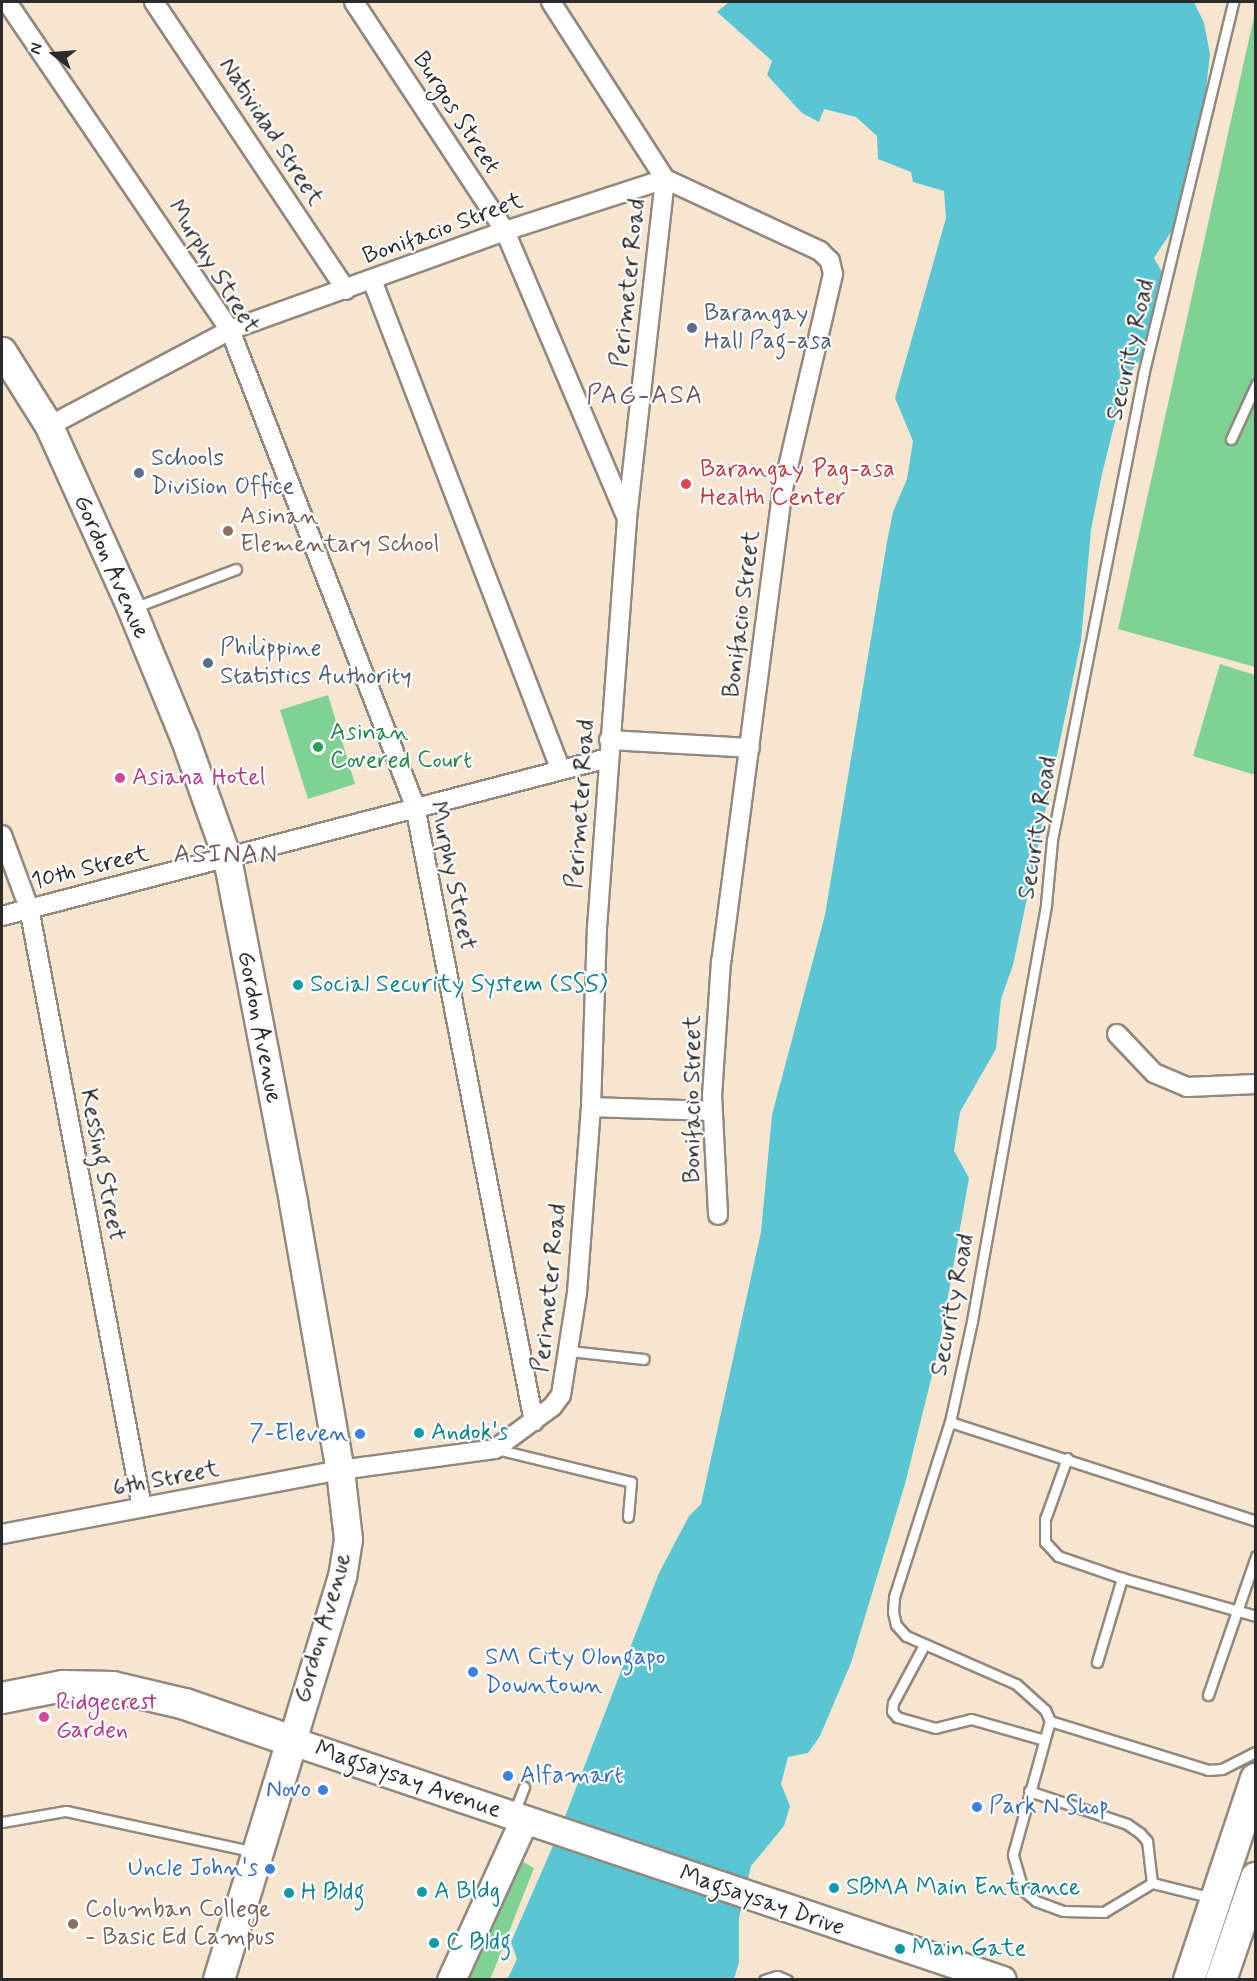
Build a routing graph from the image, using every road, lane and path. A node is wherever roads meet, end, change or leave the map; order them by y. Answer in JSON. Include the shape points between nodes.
{"nodes":[{"id":1,"x":7,"y":2,"type":"edge"},
{"id":2,"x":154,"y":2,"type":"edge"},
{"id":3,"x":354,"y":2,"type":"edge"},
{"id":4,"x":551,"y":2,"type":"edge"},
{"id":5,"x":1233,"y":2,"type":"edge"},
{"id":6,"x":665,"y":179,"type":"junction"},
{"id":7,"x":505,"y":231,"type":"junction"},
{"id":8,"x":372,"y":280,"type":"junction"},
{"id":9,"x":346,"y":290,"type":"junction"},
{"id":10,"x":230,"y":330,"type":"junction"},
{"id":11,"x":2,"y":351,"type":"edge"},
{"id":12,"x":1256,"y":385,"type":"edge"},
{"id":13,"x":49,"y":426,"type":"junction"},
{"id":14,"x":1231,"y":439,"type":"dead end"},
{"id":15,"x":627,"y":518,"type":"junction"},
{"id":16,"x":236,"y":568,"type":"dead end"},
{"id":17,"x":131,"y":608,"type":"junction"},
{"id":18,"x":750,"y":748,"type":"junction"},
{"id":19,"x":609,"y":749,"type":"junction"},
{"id":20,"x":560,"y":768,"type":"junction"},
{"id":21,"x":415,"y":806,"type":"junction"},
{"id":22,"x":2,"y":835,"type":"edge"},
{"id":23,"x":227,"y":858,"type":"junction"},
{"id":24,"x":29,"y":908,"type":"junction"},
{"id":25,"x":2,"y":916,"type":"edge"},
{"id":26,"x":1118,"y":1034,"type":"dead end"},
{"id":27,"x":1256,"y":1084,"type":"edge"},
{"id":28,"x":591,"y":1107,"type":"junction"},
{"id":29,"x":712,"y":1111,"type":"junction"},
{"id":30,"x":718,"y":1215,"type":"dead end"},
{"id":31,"x":569,"y":1351,"type":"junction"},
{"id":32,"x":645,"y":1359,"type":"dead end"},
{"id":33,"x":534,"y":1422,"type":"junction"},
{"id":34,"x":950,"y":1422,"type":"junction"},
{"id":35,"x":495,"y":1449,"type":"junction"},
{"id":36,"x":1067,"y":1458,"type":"junction"},
{"id":37,"x":340,"y":1470,"type":"junction"},
{"id":38,"x":141,"y":1507,"type":"junction"},
{"id":39,"x":628,"y":1517,"type":"dead end"},
{"id":40,"x":1256,"y":1521,"type":"edge"},
{"id":41,"x":2,"y":1534,"type":"edge"},
{"id":42,"x":1256,"y":1556,"type":"edge"},
{"id":43,"x":1122,"y":1578,"type":"junction"},
{"id":44,"x":1238,"y":1611,"type":"junction"},
{"id":45,"x":1256,"y":1616,"type":"edge"},
{"id":46,"x":923,"y":1647,"type":"junction"},
{"id":47,"x":1097,"y":1662,"type":"dead end"},
{"id":48,"x":1208,"y":1695,"type":"dead end"},
{"id":49,"x":2,"y":1698,"type":"edge"},
{"id":50,"x":1050,"y":1720,"type":"junction"},
{"id":51,"x":1044,"y":1740,"type":"junction"},
{"id":52,"x":292,"y":1741,"type":"junction"},
{"id":53,"x":1256,"y":1752,"type":"edge"},
{"id":54,"x":1256,"y":1779,"type":"edge"},
{"id":55,"x":524,"y":1787,"type":"dead end"},
{"id":56,"x":1029,"y":1791,"type":"junction"},
{"id":57,"x":518,"y":1817,"type":"junction"},
{"id":58,"x":2,"y":1822,"type":"edge"},
{"id":59,"x":258,"y":1853,"type":"junction"},
{"id":60,"x":1256,"y":1878,"type":"edge"},
{"id":61,"x":1152,"y":1883,"type":"junction"},
{"id":62,"x":1216,"y":1898,"type":"junction"},
{"id":63,"x":219,"y":1980,"type":"edge"},
{"id":64,"x":451,"y":1980,"type":"edge"},
{"id":65,"x":764,"y":1980,"type":"edge"},
{"id":66,"x":788,"y":1980,"type":"edge"},
{"id":67,"x":1002,"y":1980,"type":"edge"},
{"id":68,"x":1189,"y":1980,"type":"edge"},
{"id":69,"x":1221,"y":1980,"type":"edge"}],
"edges":[{"from":1,"to":10,"type":"street","name":"Murphy Street"},
{"from":2,"to":9,"type":"street","name":"Natividad Street"},
{"from":3,"to":7,"type":"street","name":"Burgos Street"},
{"from":4,"to":6,"type":"street"},
{"from":5,"to":34,"type":"lane","name":"Security Road","via":[[1141,386],[1052,840],[1044,915]]},
{"from":6,"to":7,"type":"street","name":"Bonifacio Street"},
{"from":6,"to":15,"type":"street","name":"Perimeter Road"},
{"from":6,"to":18,"type":"street","name":"Bonifacio Street","via":[[820,251],[830,261],[833,274],[782,494]]},
{"from":7,"to":8,"type":"street","name":"Bonifacio Street"},
{"from":7,"to":15,"type":"street","name":"Burgos Street"},
{"from":8,"to":9,"type":"street","name":"Bonifacio Street"},
{"from":8,"to":20,"type":"street"},
{"from":9,"to":10,"type":"street","name":"Bonifacio Street"},
{"from":10,"to":13,"type":"street","name":"Bonifacio Street"},
{"from":10,"to":21,"type":"street","name":"Murphy Street"},
{"from":11,"to":13,"type":"main road","name":"Gordon Avenue"},
{"from":12,"to":14,"type":"lane"},
{"from":13,"to":17,"type":"main road","name":"Gordon Avenue"},
{"from":15,"to":19,"type":"street","name":"Perimeter Road"},
{"from":16,"to":17,"type":"lane"},
{"from":17,"to":23,"type":"main road","name":"Gordon Avenue","via":[[184,737]]},
{"from":18,"to":19,"type":"street","name":"10th Street"},
{"from":18,"to":29,"type":"street","name":"Bonifacio Street","via":[[719,984]]},
{"from":19,"to":20,"type":"street","name":"10th Street"},
{"from":19,"to":28,"type":"street","name":"Perimeter Road"},
{"from":20,"to":21,"type":"street","name":"10th Street"},
{"from":21,"to":23,"type":"street","name":"10th Street"},
{"from":21,"to":33,"type":"street","name":"Murphy Street"},
{"from":22,"to":24,"type":"street","name":"Kessing Street"},
{"from":23,"to":24,"type":"street","name":"10th Street"},
{"from":23,"to":37,"type":"main road","name":"Gordon Avenue"},
{"from":24,"to":25,"type":"street","name":"10th Street"},
{"from":24,"to":38,"type":"street","name":"Kessing Street"},
{"from":26,"to":27,"type":"street","via":[[1154,1073],[1187,1087]]},
{"from":28,"to":29,"type":"street"},
{"from":28,"to":31,"type":"street","name":"Perimeter Road"},
{"from":29,"to":30,"type":"street","name":"Bonifacio Street"},
{"from":31,"to":32,"type":"lane"},
{"from":31,"to":33,"type":"street","name":"Perimeter Road","via":[[561,1395]]},
{"from":33,"to":35,"type":"street","name":"Perimeter Road"},
{"from":34,"to":36,"type":"lane"},
{"from":34,"to":46,"type":"lane","name":"Security Road","via":[[894,1597],[896,1625]]},
{"from":35,"to":37,"type":"street","name":"6th Street"},
{"from":35,"to":39,"type":"lane","via":[[631,1482]]},
{"from":36,"to":40,"type":"lane"},
{"from":36,"to":43,"type":"lane","via":[[1044,1519],[1045,1542],[1058,1556]]},
{"from":37,"to":38,"type":"street","name":"6th Street"},
{"from":37,"to":52,"type":"main road","name":"Gordon Avenue","via":[[348,1539],[342,1576]]},
{"from":38,"to":41,"type":"street","name":"6th Street"},
{"from":42,"to":44,"type":"lane"},
{"from":43,"to":44,"type":"lane"},
{"from":43,"to":47,"type":"lane"},
{"from":44,"to":45,"type":"lane"},
{"from":44,"to":48,"type":"lane"},
{"from":46,"to":50,"type":"lane","name":"Security Road","via":[[1016,1684],[1039,1702]]},
{"from":46,"to":51,"type":"lane","via":[[893,1703],[892,1711],[897,1717],[934,1728],[971,1719]]},
{"from":49,"to":52,"type":"main road","via":[[63,1686],[113,1687],[185,1704]]},
{"from":50,"to":51,"type":"lane"},
{"from":50,"to":53,"type":"lane","via":[[1208,1770],[1222,1768]]},
{"from":51,"to":56,"type":"lane"},
{"from":52,"to":57,"type":"main road","name":"Magsaysay Avenue"},
{"from":52,"to":59,"type":"main road"},
{"from":54,"to":62,"type":"main road"},
{"from":55,"to":57,"type":"lane"},
{"from":56,"to":61,"type":"lane","via":[[1127,1824],[1140,1833],[1147,1840]]},
{"from":56,"to":61,"type":"lane","via":[[1013,1854],[1023,1890],[1036,1901],[1063,1911],[1104,1912]]},
{"from":57,"to":64,"type":"main road"},
{"from":57,"to":67,"type":"main road","name":"Magsaysay Drive"},
{"from":58,"to":59,"type":"lane","via":[[66,1811]]},
{"from":59,"to":63,"type":"main road"},
{"from":60,"to":69,"type":"main road"},
{"from":61,"to":62,"type":"lane"},
{"from":62,"to":68,"type":"main road"},
{"from":65,"to":66,"type":"lane","via":[[777,1976]]}]}
